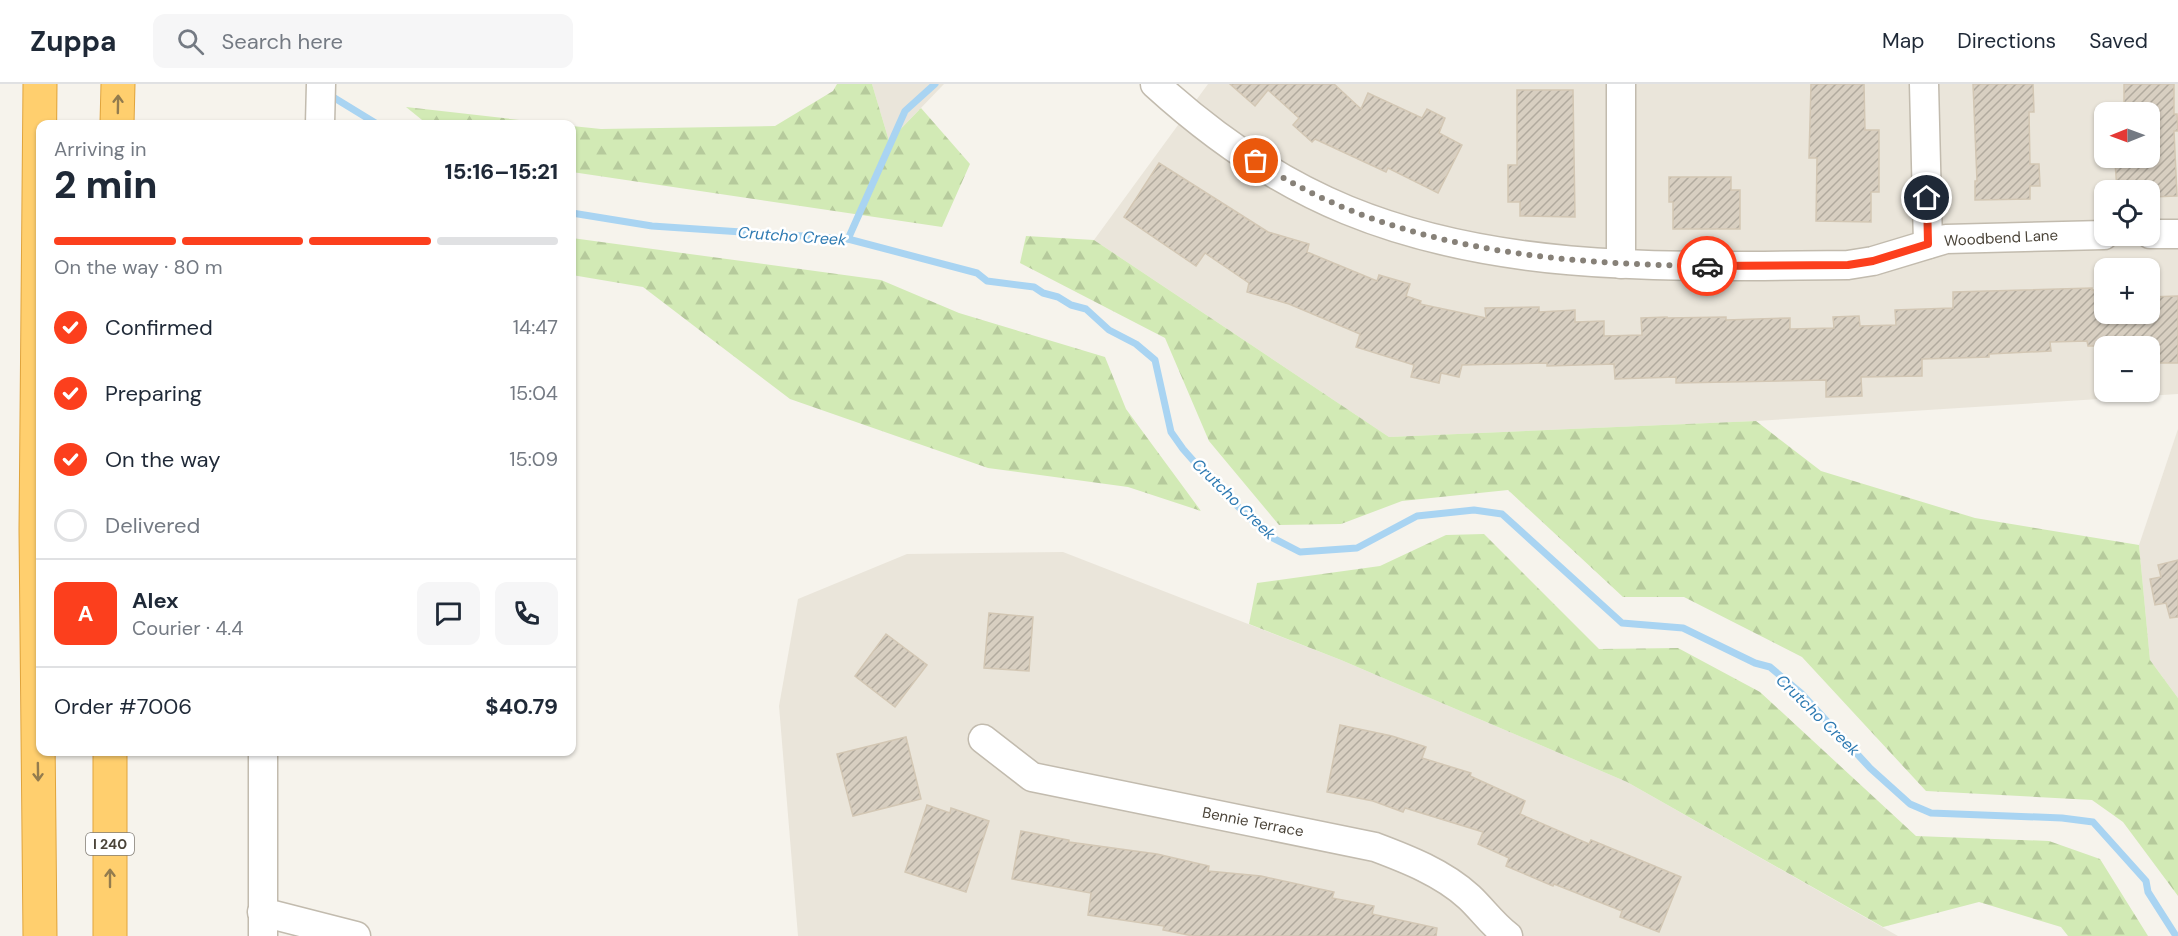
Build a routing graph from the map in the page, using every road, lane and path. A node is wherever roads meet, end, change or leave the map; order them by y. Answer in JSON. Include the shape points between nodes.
{"nodes":[{"id":1,"x":40,"y":84,"type":"edge"},
{"id":2,"x":118,"y":84,"type":"edge"},
{"id":3,"x":321,"y":84,"type":"edge"},
{"id":4,"x":1155,"y":84,"type":"edge"},
{"id":5,"x":1621,"y":84,"type":"edge"},
{"id":6,"x":1924,"y":84,"type":"edge"},
{"id":7,"x":40,"y":120,"type":"edge"},
{"id":8,"x":117,"y":120,"type":"edge"},
{"id":9,"x":320,"y":120,"type":"edge"},
{"id":10,"x":2160,"y":234,"type":"edge"},
{"id":11,"x":2178,"y":234,"type":"edge"},
{"id":12,"x":2094,"y":235,"type":"edge"},
{"id":13,"x":1928,"y":244,"type":"junction"},
{"id":14,"x":1621,"y":264,"type":"junction"},
{"id":15,"x":983,"y":739,"type":"dead end"},
{"id":16,"x":38,"y":756,"type":"edge"},
{"id":17,"x":110,"y":756,"type":"edge"},
{"id":18,"x":263,"y":756,"type":"edge"},
{"id":19,"x":263,"y":924,"type":"edge"},
{"id":20,"x":40,"y":936,"type":"edge"},
{"id":21,"x":110,"y":936,"type":"edge"},
{"id":22,"x":356,"y":936,"type":"edge"},
{"id":23,"x":1508,"y":936,"type":"edge"}],
"edges":[{"from":1,"to":7,"type":"highway","one_way":true},
{"from":8,"to":2,"type":"highway","one_way":true},
{"from":3,"to":9,"type":"street"},
{"from":4,"to":14,"type":"street","name":"Woodbend Lane","via":[[1261,165],[1346,209],[1388,225],[1474,247]]},
{"from":5,"to":14,"type":"street"},
{"from":6,"to":13,"type":"street"},
{"from":10,"to":11,"type":"street"},
{"from":12,"to":13,"type":"street","name":"Woodbend Lane","via":[[1976,237]]},
{"from":13,"to":14,"type":"street","name":"Woodbend Lane","via":[[1848,265]]},
{"from":15,"to":23,"type":"street","name":"Bennie Terrace","via":[[1032,777],[1375,847],[1403,857],[1468,896]]},
{"from":16,"to":20,"type":"highway","one_way":true},
{"from":21,"to":17,"type":"highway","number":"I 240","one_way":true},
{"from":18,"to":19,"type":"street"},
{"from":19,"to":22,"type":"street"}]}
